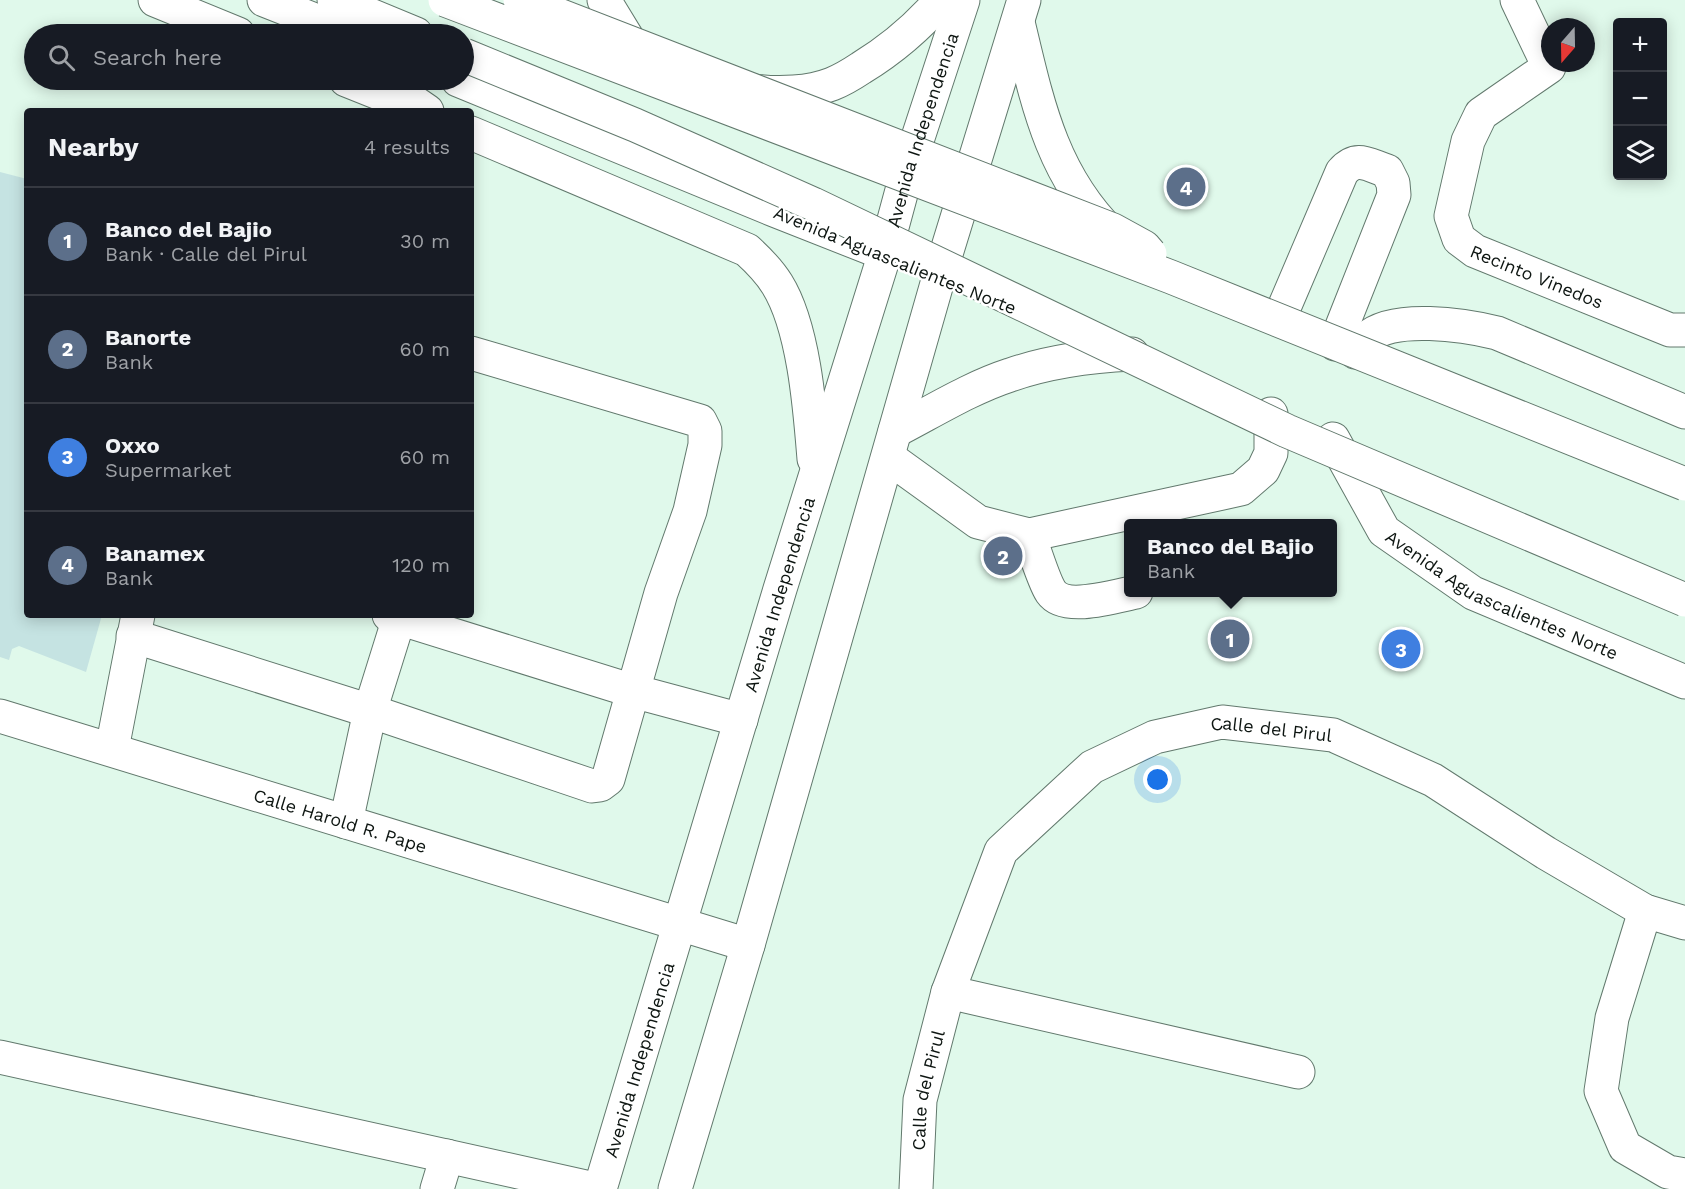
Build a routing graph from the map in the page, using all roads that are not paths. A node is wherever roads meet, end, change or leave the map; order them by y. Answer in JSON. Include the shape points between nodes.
{"nodes":[{"id":1,"x":155,"y":0,"type":"edge"},
{"id":2,"x":264,"y":0,"type":"edge"},
{"id":3,"x":445,"y":0,"type":"edge"},
{"id":4,"x":511,"y":0,"type":"edge"},
{"id":5,"x":520,"y":0,"type":"edge"},
{"id":6,"x":604,"y":0,"type":"edge"},
{"id":7,"x":941,"y":0,"type":"edge"},
{"id":8,"x":963,"y":0,"type":"edge"},
{"id":9,"x":1517,"y":0,"type":"edge"},
{"id":10,"x":1021,"y":11,"type":"edge"},
{"id":11,"x":214,"y":24,"type":"edge"},
{"id":12,"x":340,"y":24,"type":"edge"},
{"id":13,"x":637,"y":54,"type":"junction"},
{"id":14,"x":474,"y":59,"type":"edge"},
{"id":15,"x":701,"y":81,"type":"junction"},
{"id":16,"x":474,"y":87,"type":"edge"},
{"id":17,"x":371,"y":90,"type":"edge"},
{"id":18,"x":397,"y":90,"type":"edge"},
{"id":19,"x":415,"y":108,"type":"edge"},
{"id":20,"x":423,"y":108,"type":"edge"},
{"id":21,"x":474,"y":134,"type":"edge"},
{"id":22,"x":908,"y":168,"type":"junction"},
{"id":23,"x":965,"y":193,"type":"junction"},
{"id":24,"x":885,"y":253,"type":"junction"},
{"id":25,"x":1161,"y":271,"type":"junction"},
{"id":26,"x":938,"y":280,"type":"junction"},
{"id":27,"x":1280,"y":317,"type":"junction"},
{"id":28,"x":1685,"y":330,"type":"edge"},
{"id":29,"x":1345,"y":348,"type":"junction"},
{"id":30,"x":1132,"y":354,"type":"junction"},
{"id":31,"x":474,"y":359,"type":"edge"},
{"id":32,"x":1685,"y":412,"type":"edge"},
{"id":33,"x":1270,"y":414,"type":"junction"},
{"id":34,"x":1332,"y":439,"type":"junction"},
{"id":35,"x":891,"y":444,"type":"junction"},
{"id":36,"x":816,"y":476,"type":"junction"},
{"id":37,"x":1685,"y":484,"type":"edge"},
{"id":38,"x":1685,"y":496,"type":"edge"},
{"id":39,"x":1029,"y":535,"type":"junction"},
{"id":40,"x":1685,"y":585,"type":"edge"},
{"id":41,"x":1124,"y":594,"type":"edge"},
{"id":42,"x":1685,"y":600,"type":"edge"},
{"id":43,"x":395,"y":618,"type":"edge"},
{"id":44,"x":402,"y":618,"type":"edge"},
{"id":45,"x":135,"y":625,"type":"edge"},
{"id":46,"x":1685,"y":682,"type":"edge"},
{"id":47,"x":633,"y":691,"type":"junction"},
{"id":48,"x":370,"y":711,"type":"junction"},
{"id":49,"x":0,"y":716,"type":"edge"},
{"id":50,"x":741,"y":720,"type":"junction"},
{"id":51,"x":112,"y":749,"type":"junction"},
{"id":52,"x":346,"y":822,"type":"junction"},
{"id":53,"x":1646,"y":911,"type":"junction"},
{"id":54,"x":1685,"y":923,"type":"edge"},
{"id":55,"x":680,"y":924,"type":"junction"},
{"id":56,"x":748,"y":945,"type":"junction"},
{"id":57,"x":948,"y":992,"type":"junction"},
{"id":58,"x":0,"y":1057,"type":"edge"},
{"id":59,"x":1298,"y":1072,"type":"dead end"},
{"id":60,"x":447,"y":1156,"type":"junction"},
{"id":61,"x":1685,"y":1175,"type":"edge"},
{"id":62,"x":437,"y":1189,"type":"edge"},
{"id":63,"x":595,"y":1189,"type":"edge"},
{"id":64,"x":600,"y":1189,"type":"edge"},
{"id":65,"x":675,"y":1189,"type":"edge"},
{"id":66,"x":915,"y":1189,"type":"edge"}],
"edges":[{"from":1,"to":11,"type":"main road"},
{"from":2,"to":12,"type":"main road"},
{"from":3,"to":25,"type":"main road","bridge":true},
{"from":4,"to":13,"type":"main road"},
{"from":5,"to":25,"type":"main road","bridge":true,"via":[[1113,230],[1144,247]]},
{"from":6,"to":13,"type":"main road"},
{"from":7,"to":15,"type":"main road","via":[[901,42],[832,84],[800,91],[766,92]]},
{"from":8,"to":22,"type":"main road","name":"Avenida Independencia"},
{"from":9,"to":28,"type":"main road","name":"Recinto Vinedos","via":[[1549,67],[1481,114],[1468,141],[1450,216],[1459,239],[1475,251],[1670,330]]},
{"from":10,"to":23,"type":"main road"},
{"from":10,"to":25,"type":"main road","via":[[1039,108],[1064,172],[1101,223]]},
{"from":13,"to":15,"type":"main road"},
{"from":14,"to":42,"type":"main road","bridge":true,"via":[[813,204],[1287,431]]},
{"from":15,"to":22,"type":"main road"},
{"from":16,"to":24,"type":"main road","name":"Avenida Aguascalientes Norte"},
{"from":17,"to":19,"type":"main road"},
{"from":18,"to":20,"type":"main road"},
{"from":21,"to":36,"type":"main road","via":[[747,250],[764,266],[778,284],[795,326]]},
{"from":22,"to":23,"type":"main road"},
{"from":22,"to":24,"type":"main road","name":"Avenida Independencia"},
{"from":23,"to":25,"type":"main road"},
{"from":23,"to":26,"type":"main road"},
{"from":24,"to":26,"type":"main road","name":"Avenida Aguascalientes Norte"},
{"from":24,"to":36,"type":"main road","name":"Avenida Independencia"},
{"from":25,"to":27,"type":"main road"},
{"from":25,"to":37,"type":"main road","bridge":true},
{"from":26,"to":30,"type":"main road","name":"Avenida Aguascalientes Norte"},
{"from":26,"to":35,"type":"main road"},
{"from":27,"to":29,"type":"main road"},
{"from":27,"to":29,"type":"main road","via":[[1342,172],[1357,161],[1387,171],[1394,195]]},
{"from":29,"to":32,"type":"main road","via":[[1383,329],[1406,324],[1452,323],[1474,327],[1497,333]]},
{"from":29,"to":38,"type":"main road"},
{"from":30,"to":33,"type":"main road","name":"Avenida Aguascalientes Norte"},
{"from":30,"to":35,"type":"main road","via":[[1090,356],[1009,375],[976,389]]},
{"from":31,"to":47,"type":"main road","via":[[700,421],[705,430],[690,511]]},
{"from":33,"to":34,"type":"main road","name":"Avenida Aguascalientes Norte"},
{"from":33,"to":39,"type":"main road","via":[[1271,453],[1263,470],[1241,489]]},
{"from":34,"to":40,"type":"main road","name":"Avenida Aguascalientes Norte"},
{"from":34,"to":46,"type":"main road","name":"Avenida Aguascalientes Norte","via":[[1383,531],[1446,575],[1473,593]]},
{"from":35,"to":39,"type":"main road","via":[[978,522]]},
{"from":35,"to":56,"type":"main road"},
{"from":36,"to":50,"type":"main road","name":"Avenida Independencia"},
{"from":39,"to":41,"type":"main road","via":[[1051,593],[1060,599],[1076,603]]},
{"from":43,"to":48,"type":"main road"},
{"from":44,"to":47,"type":"main road"},
{"from":45,"to":48,"type":"main road"},
{"from":45,"to":51,"type":"main road"},
{"from":47,"to":48,"type":"main road","via":[[608,779],[592,786]]},
{"from":47,"to":50,"type":"main road"},
{"from":48,"to":52,"type":"main road"},
{"from":49,"to":51,"type":"main road","name":"Calle Harold R. Pape"},
{"from":50,"to":55,"type":"main road","name":"Avenida Independencia"},
{"from":51,"to":52,"type":"main road","name":"Calle Harold R. Pape"},
{"from":52,"to":55,"type":"main road","name":"Calle Harold R. Pape"},
{"from":53,"to":54,"type":"main road","name":"Calle del Pirul"},
{"from":53,"to":57,"type":"main road","name":"Calle del Pirul","via":[[1433,780],[1343,739],[1222,722],[1155,737],[1092,767],[1001,851]]},
{"from":53,"to":61,"type":"main road","via":[[1612,1018],[1601,1090],[1625,1147],[1668,1172]]},
{"from":55,"to":56,"type":"main road","name":"Calle Harold R. Pape"},
{"from":55,"to":64,"type":"main road","name":"Avenida Independencia"},
{"from":56,"to":65,"type":"main road"},
{"from":57,"to":59,"type":"main road"},
{"from":57,"to":66,"type":"main road","name":"Calle del Pirul","via":[[920,1100]]},
{"from":58,"to":60,"type":"main road"},
{"from":60,"to":62,"type":"main road"},
{"from":60,"to":63,"type":"main road"}]}
